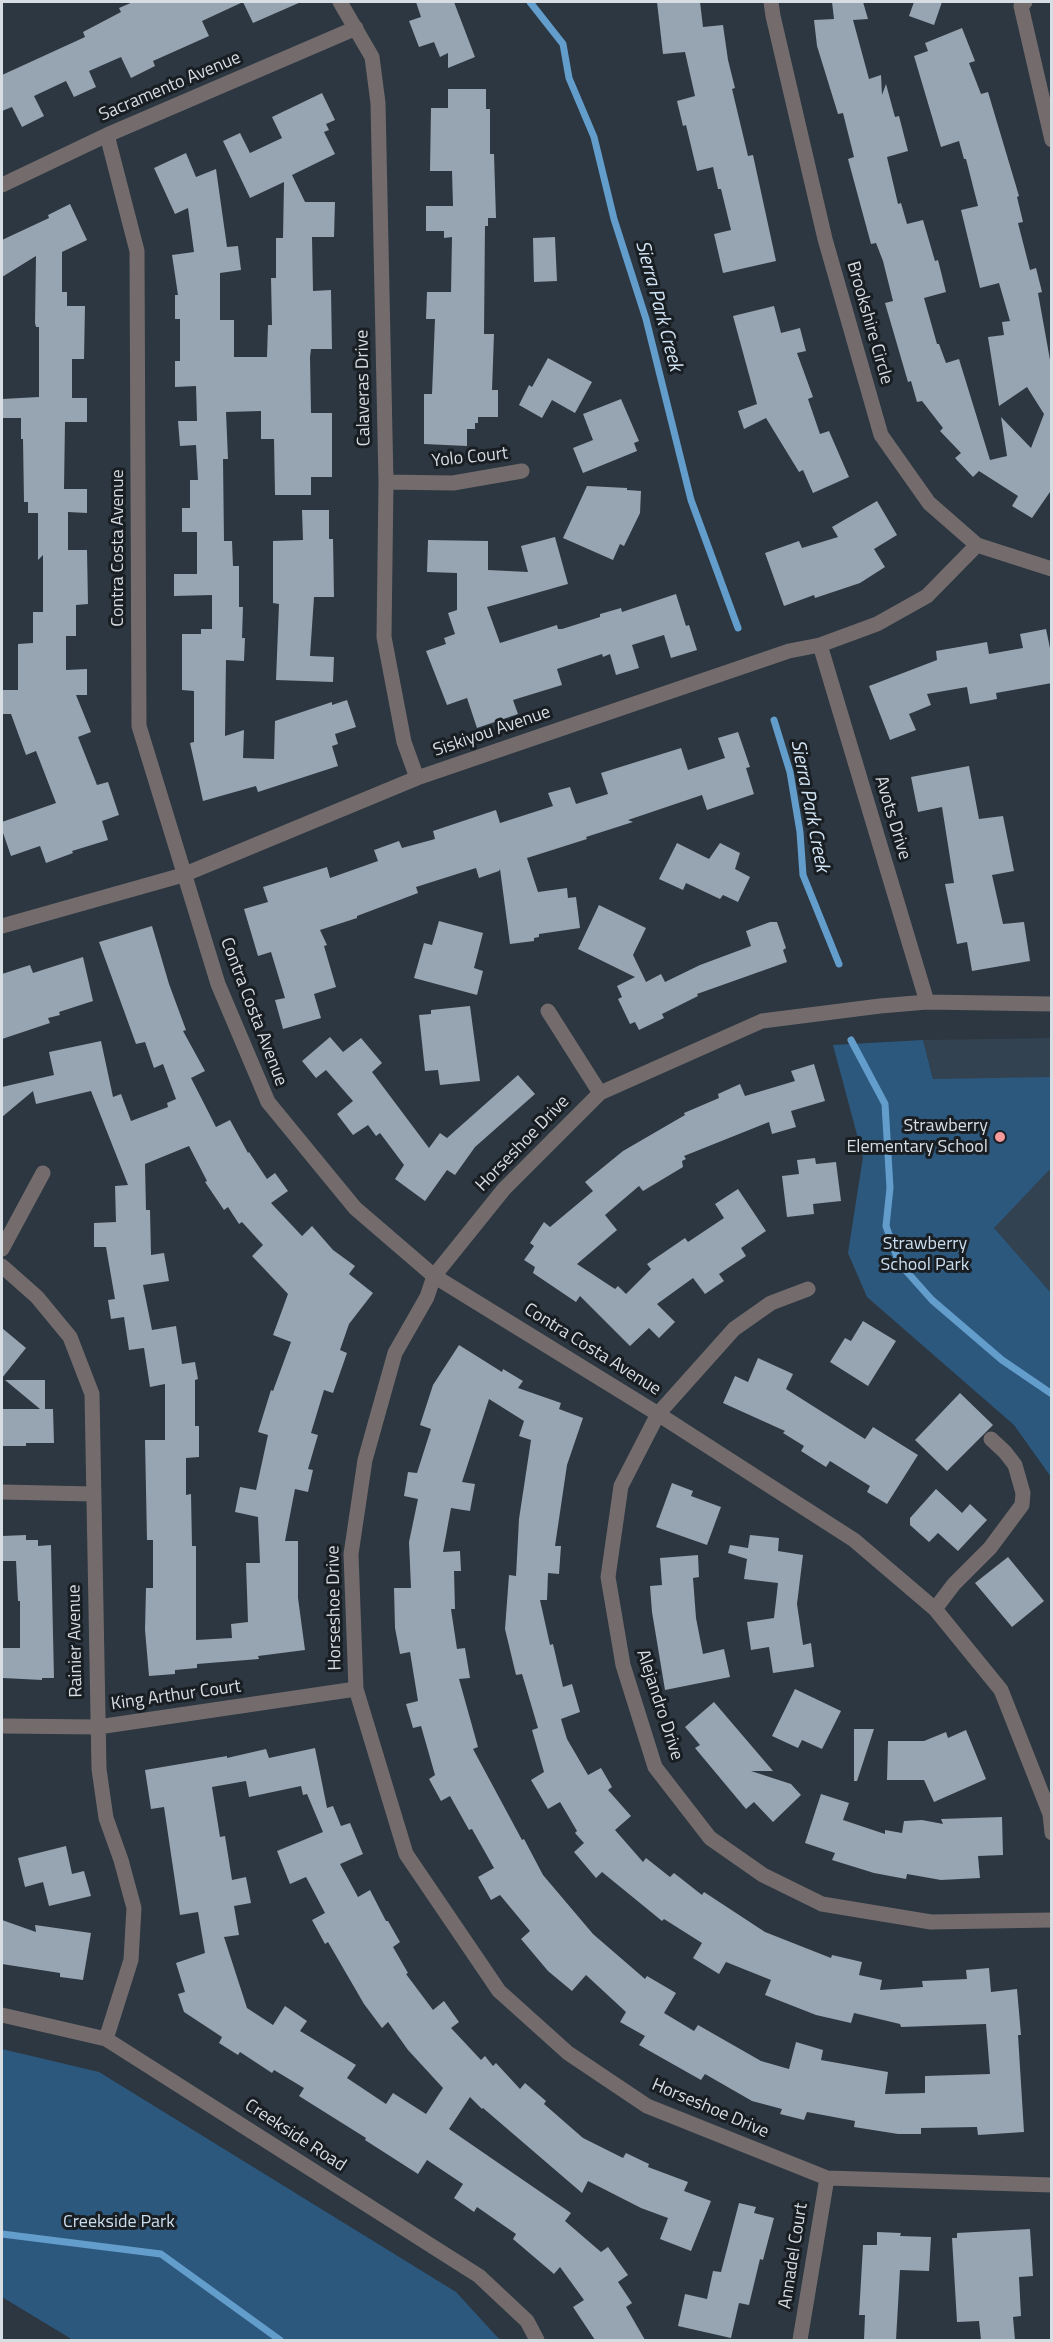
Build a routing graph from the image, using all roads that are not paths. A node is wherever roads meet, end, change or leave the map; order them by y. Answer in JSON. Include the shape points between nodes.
{"nodes":[{"id":1,"x":340,"y":2,"type":"edge"},
{"id":2,"x":771,"y":2,"type":"edge"},
{"id":3,"x":1025,"y":2,"type":"edge"},
{"id":4,"x":356,"y":28,"type":"junction"},
{"id":5,"x":107,"y":135,"type":"junction"},
{"id":6,"x":1052,"y":140,"type":"edge"},
{"id":7,"x":2,"y":185,"type":"edge"},
{"id":8,"x":522,"y":471,"type":"dead end"},
{"id":9,"x":386,"y":482,"type":"junction"},
{"id":10,"x":977,"y":545,"type":"junction"},
{"id":11,"x":1052,"y":568,"type":"edge"},
{"id":12,"x":820,"y":645,"type":"junction"},
{"id":13,"x":417,"y":778,"type":"junction"},
{"id":14,"x":183,"y":875,"type":"junction"},
{"id":15,"x":2,"y":926,"type":"edge"},
{"id":16,"x":927,"y":1002,"type":"junction"},
{"id":17,"x":1052,"y":1004,"type":"edge"},
{"id":18,"x":548,"y":1011,"type":"dead end"},
{"id":19,"x":600,"y":1093,"type":"junction"},
{"id":20,"x":43,"y":1173,"type":"dead end"},
{"id":21,"x":2,"y":1249,"type":"edge"},
{"id":22,"x":2,"y":1266,"type":"edge"},
{"id":23,"x":435,"y":1276,"type":"junction"},
{"id":24,"x":808,"y":1289,"type":"dead end"},
{"id":25,"x":658,"y":1414,"type":"junction"},
{"id":26,"x":991,"y":1439,"type":"dead end"},
{"id":27,"x":2,"y":1491,"type":"edge"},
{"id":28,"x":93,"y":1494,"type":"junction"},
{"id":29,"x":935,"y":1609,"type":"junction"},
{"id":30,"x":356,"y":1689,"type":"junction"},
{"id":31,"x":2,"y":1726,"type":"edge"},
{"id":32,"x":98,"y":1727,"type":"junction"},
{"id":33,"x":1052,"y":1833,"type":"edge"},
{"id":34,"x":1052,"y":1920,"type":"edge"},
{"id":35,"x":2,"y":2015,"type":"edge"},
{"id":36,"x":106,"y":2039,"type":"junction"},
{"id":37,"x":827,"y":2178,"type":"junction"},
{"id":38,"x":1052,"y":2185,"type":"edge"},
{"id":39,"x":537,"y":2340,"type":"edge"},
{"id":40,"x":800,"y":2340,"type":"edge"}],
"edges":[{"from":1,"to":4,"type":"street","name":"Calaveras Drive"},
{"from":2,"to":10,"type":"street","name":"Brookshire Circle","via":[[825,239],[881,435],[929,503]]},
{"from":3,"to":6,"type":"street","via":[[1021,6]]},
{"from":4,"to":5,"type":"street","name":"Sacramento Avenue"},
{"from":4,"to":9,"type":"street","name":"Calaveras Drive","via":[[372,57],[378,103]]},
{"from":5,"to":7,"type":"street","name":"Sacramento Avenue"},
{"from":5,"to":14,"type":"street","name":"Contra Costa Avenue","via":[[137,251],[139,726]]},
{"from":8,"to":9,"type":"street","name":"Yolo Court","via":[[453,483]]},
{"from":9,"to":13,"type":"street","name":"Calaveras Drive","via":[[384,637],[404,742]]},
{"from":10,"to":11,"type":"street","name":"Brookshire Circle"},
{"from":10,"to":12,"type":"street","name":"Siskiyou Avenue","via":[[927,596],[877,624]]},
{"from":12,"to":13,"type":"street","name":"Siskiyou Avenue","via":[[789,651]]},
{"from":12,"to":16,"type":"street","name":"Avots Drive"},
{"from":13,"to":14,"type":"street","name":"Siskiyou Avenue"},
{"from":14,"to":15,"type":"street","name":"Siskiyou Avenue"},
{"from":14,"to":23,"type":"street","name":"Contra Costa Avenue","via":[[218,984],[268,1102],[356,1208]]},
{"from":16,"to":17,"type":"street","name":"Horseshoe Drive"},
{"from":16,"to":19,"type":"street","name":"Horseshoe Drive","via":[[762,1021]]},
{"from":18,"to":19,"type":"street"},
{"from":19,"to":23,"type":"street","name":"Horseshoe Drive","via":[[504,1189]]},
{"from":20,"to":21,"type":"street"},
{"from":22,"to":28,"type":"street","name":"Rainier Avenue","via":[[37,1297],[70,1337],[92,1394]]},
{"from":23,"to":25,"type":"street","name":"Contra Costa Avenue"},
{"from":23,"to":30,"type":"street","name":"Horseshoe Drive","via":[[395,1353],[365,1460],[351,1554]]},
{"from":24,"to":25,"type":"street","name":"Alejandro Drive","via":[[771,1303],[734,1329]]},
{"from":25,"to":29,"type":"street","name":"Contra Costa Avenue","via":[[854,1540]]},
{"from":25,"to":34,"type":"street","name":"Alejandro Drive","via":[[621,1486],[608,1577],[623,1665],[655,1767],[710,1838],[763,1875],[822,1904],[931,1922]]},
{"from":26,"to":29,"type":"street","via":[[1015,1465],[1023,1493],[1022,1505],[990,1548]]},
{"from":27,"to":28,"type":"street"},
{"from":28,"to":32,"type":"street","name":"Rainier Avenue"},
{"from":29,"to":33,"type":"street","name":"Contra Costa Avenue","via":[[1001,1690],[1050,1814]]},
{"from":30,"to":32,"type":"street","name":"King Arthur Court"},
{"from":30,"to":37,"type":"street","name":"Horseshoe Drive","via":[[406,1854],[500,1991],[568,2053],[647,2106]]},
{"from":31,"to":32,"type":"street","name":"King Arthur Court"},
{"from":32,"to":36,"type":"street","name":"Rainier Avenue","via":[[106,1818],[134,1908],[131,1960]]},
{"from":35,"to":36,"type":"street","name":"Creekside Road"},
{"from":36,"to":39,"type":"street","name":"Creekside Road","via":[[478,2276],[527,2321]]},
{"from":37,"to":38,"type":"street","name":"Horseshoe Drive"},
{"from":37,"to":40,"type":"street","name":"Annadel Court"}]}
